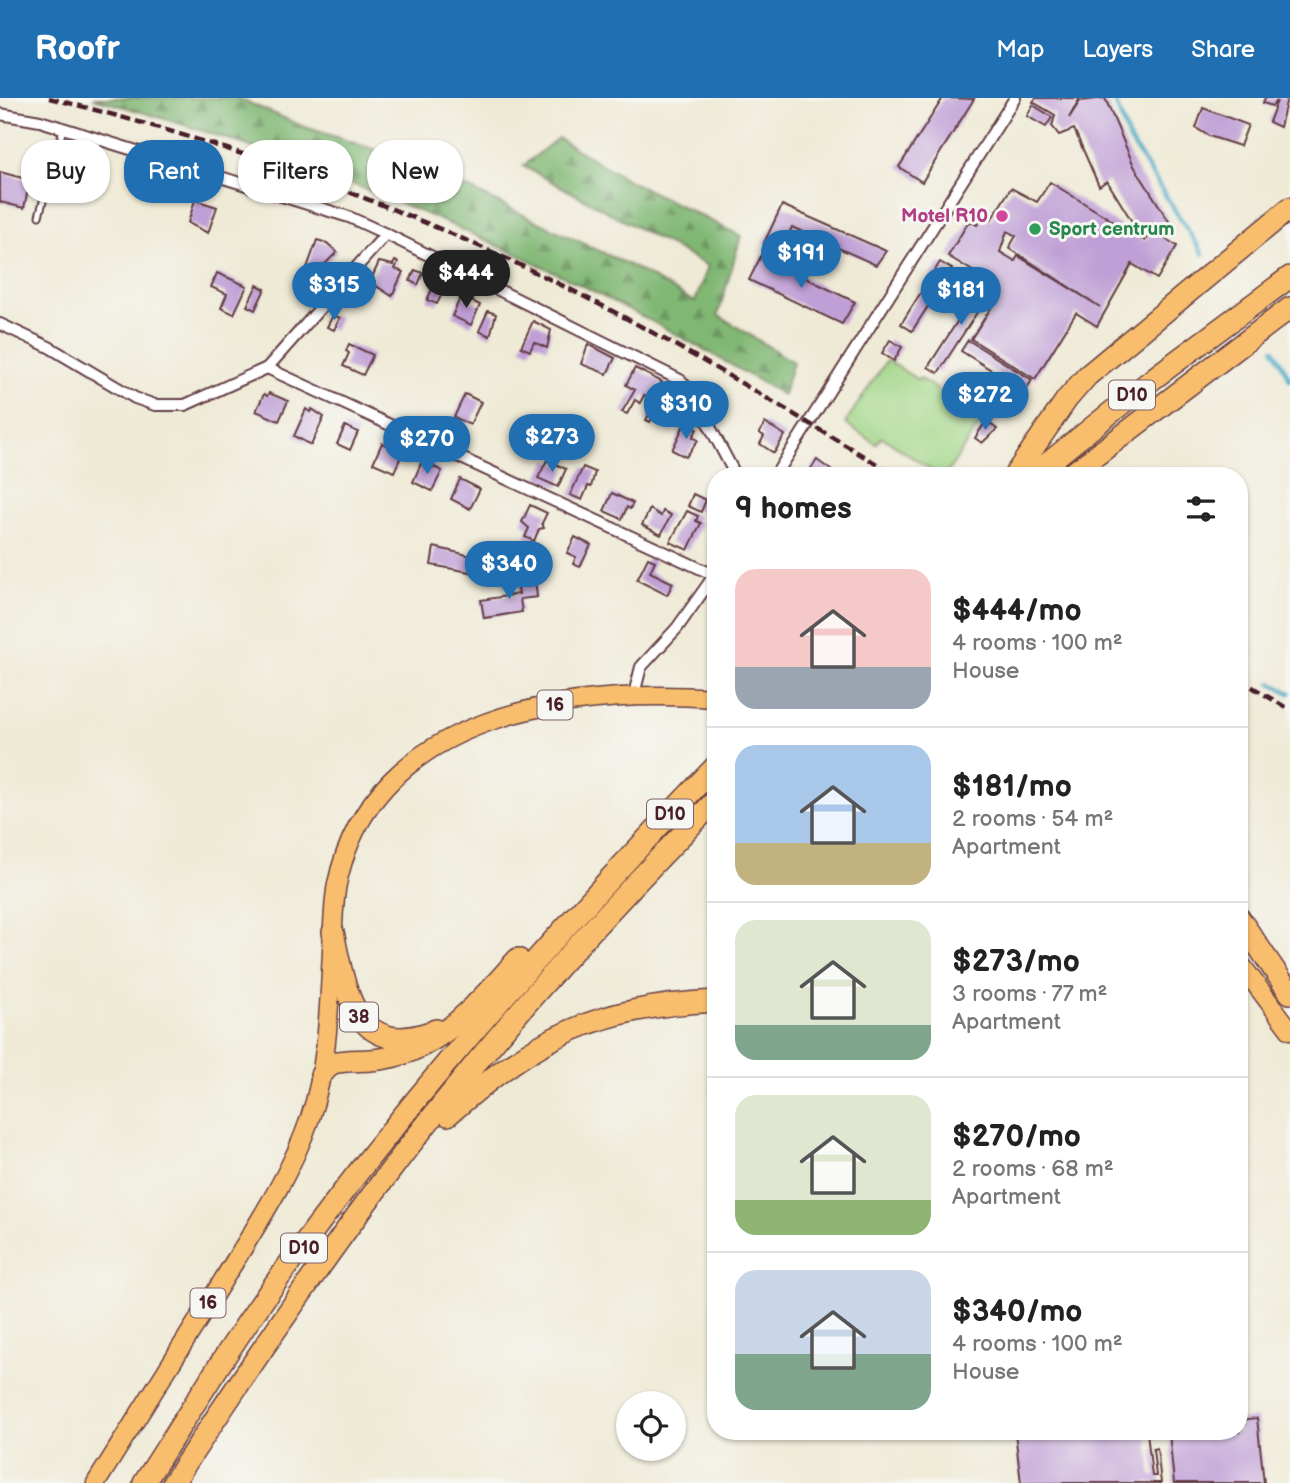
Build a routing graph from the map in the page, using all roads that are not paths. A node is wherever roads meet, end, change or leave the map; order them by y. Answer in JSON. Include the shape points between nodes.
{"nodes":[{"id":1,"x":1015,"y":98,"type":"edge"},
{"id":2,"x":0,"y":114,"type":"edge"},
{"id":3,"x":63,"y":129,"type":"junction"},
{"id":4,"x":1290,"y":208,"type":"edge"},
{"id":5,"x":40,"y":216,"type":"dead end"},
{"id":6,"x":386,"y":234,"type":"junction"},
{"id":7,"x":1290,"y":277,"type":"edge"},
{"id":8,"x":1290,"y":308,"type":"edge"},
{"id":9,"x":0,"y":324,"type":"edge"},
{"id":10,"x":267,"y":368,"type":"junction"},
{"id":11,"x":732,"y":467,"type":"edge"},
{"id":12,"x":781,"y":467,"type":"edge"},
{"id":13,"x":1020,"y":467,"type":"edge"},
{"id":14,"x":1043,"y":467,"type":"edge"},
{"id":15,"x":1081,"y":467,"type":"edge"},
{"id":16,"x":707,"y":570,"type":"edge"},
{"id":17,"x":707,"y":585,"type":"edge"},
{"id":18,"x":633,"y":698,"type":"junction"},
{"id":19,"x":707,"y":698,"type":"edge"},
{"id":20,"x":707,"y":775,"type":"edge"},
{"id":21,"x":707,"y":810,"type":"edge"},
{"id":22,"x":625,"y":861,"type":"junction"},
{"id":23,"x":1248,"y":931,"type":"edge"},
{"id":24,"x":333,"y":932,"type":"junction"},
{"id":25,"x":1248,"y":974,"type":"edge"},
{"id":26,"x":1290,"y":993,"type":"edge"},
{"id":27,"x":707,"y":1002,"type":"edge"},
{"id":28,"x":471,"y":1009,"type":"junction"},
{"id":29,"x":1290,"y":1030,"type":"edge"},
{"id":30,"x":321,"y":1074,"type":"junction"},
{"id":31,"x":376,"y":1189,"type":"junction"},
{"id":32,"x":96,"y":1483,"type":"edge"},
{"id":33,"x":144,"y":1483,"type":"edge"},
{"id":34,"x":173,"y":1483,"type":"edge"}],
"edges":[{"from":1,"to":12,"type":"street"},
{"from":2,"to":3,"type":"street"},
{"from":3,"to":5,"type":"lane"},
{"from":3,"to":6,"type":"street","via":[[349,218]]},
{"from":4,"to":13,"type":"highway","via":[[1087,376]]},
{"from":6,"to":10,"type":"street"},
{"from":6,"to":11,"type":"street","via":[[680,380],[692,393]]},
{"from":7,"to":14,"type":"highway","number":"D10"},
{"from":8,"to":15,"type":"highway","number":"D10"},
{"from":9,"to":10,"type":"street","via":[[155,405],[195,402]]},
{"from":10,"to":16,"type":"street"},
{"from":17,"to":18,"type":"street","via":[[641,667]]},
{"from":18,"to":19,"type":"main road","number":"16"},
{"from":18,"to":24,"type":"main road","number":"16","via":[[544,706],[502,716],[454,736],[408,764],[374,801],[351,841],[337,886]]},
{"from":20,"to":22,"type":"highway","number":"D10"},
{"from":21,"to":31,"type":"highway","number":"D10","via":[[552,976]]},
{"from":22,"to":28,"type":"highway","via":[[548,927]]},
{"from":22,"to":33,"type":"highway","number":"D10","via":[[480,1024],[358,1175],[251,1319]]},
{"from":23,"to":26,"type":"highway"},
{"from":24,"to":28,"type":"highway","number":"38","via":[[347,997],[362,1019],[378,1031],[422,1034]]},
{"from":24,"to":30,"type":"main road","number":"16"},
{"from":25,"to":29,"type":"main road"},
{"from":27,"to":31,"type":"highway","via":[[622,1011],[537,1046],[464,1101]]},
{"from":28,"to":30,"type":"highway","via":[[417,1048],[386,1058],[332,1063]]},
{"from":30,"to":32,"type":"main road","number":"16","via":[[301,1141],[268,1207]]},
{"from":31,"to":34,"type":"highway","number":"D10","via":[[271,1333]]}]}
